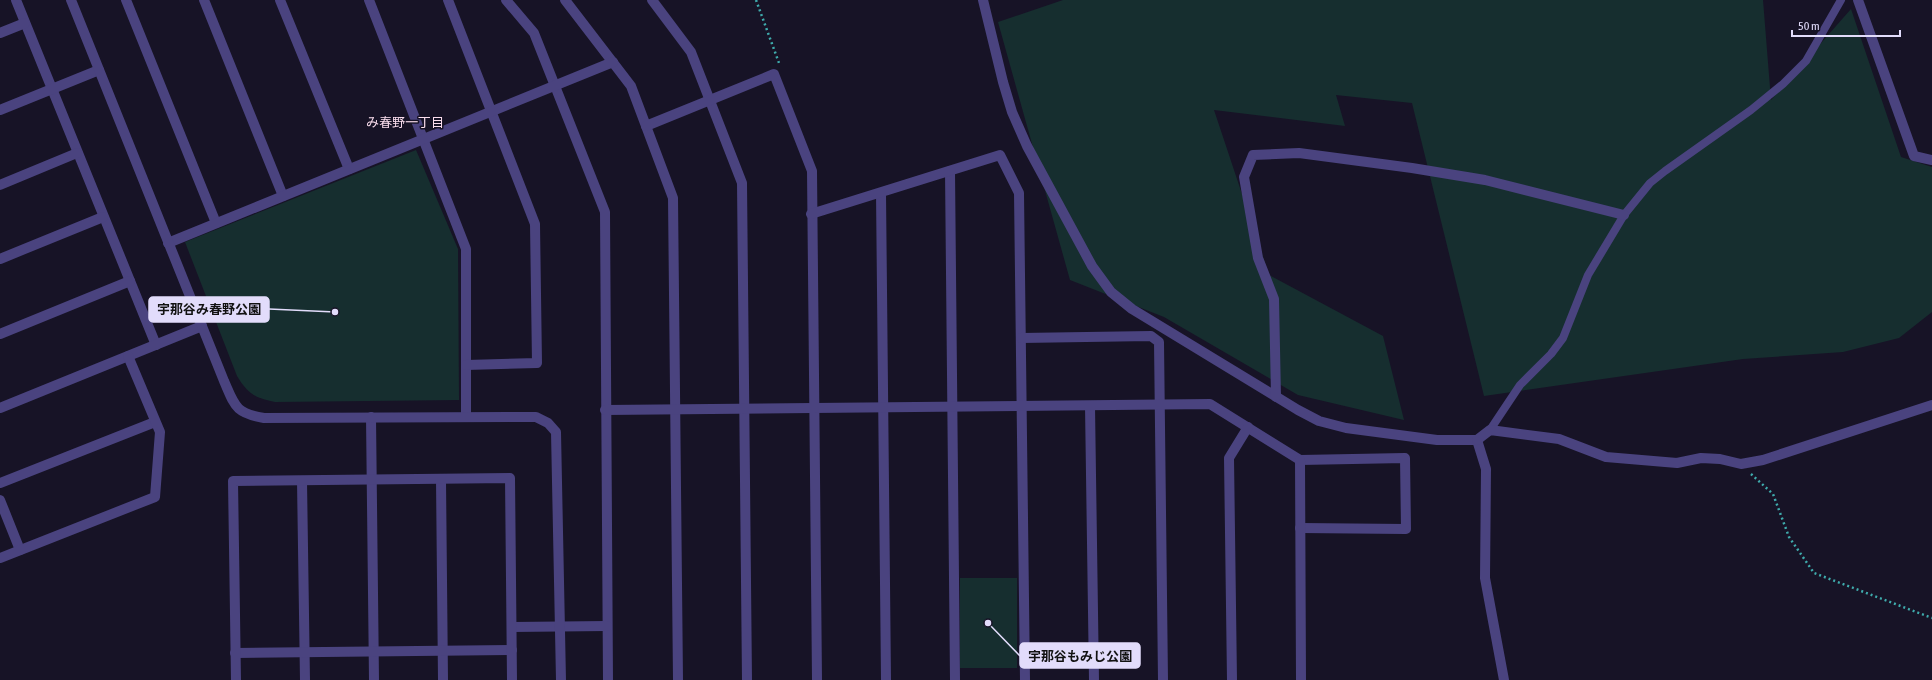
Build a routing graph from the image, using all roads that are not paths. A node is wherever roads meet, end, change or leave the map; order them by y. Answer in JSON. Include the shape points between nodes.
{"nodes":[{"id":1,"x":16,"y":0,"type":"edge"},
{"id":2,"x":71,"y":0,"type":"edge"},
{"id":3,"x":126,"y":0,"type":"edge"},
{"id":4,"x":204,"y":0,"type":"edge"},
{"id":5,"x":280,"y":0,"type":"edge"},
{"id":6,"x":368,"y":0,"type":"edge"},
{"id":7,"x":448,"y":0,"type":"edge"},
{"id":8,"x":506,"y":0,"type":"edge"},
{"id":9,"x":565,"y":0,"type":"edge"},
{"id":10,"x":652,"y":0,"type":"edge"},
{"id":11,"x":983,"y":0,"type":"edge"},
{"id":12,"x":1842,"y":0,"type":"edge"},
{"id":13,"x":1858,"y":0,"type":"edge"},
{"id":14,"x":25,"y":23,"type":"junction"},
{"id":15,"x":0,"y":33,"type":"edge"},
{"id":16,"x":613,"y":62,"type":"junction"},
{"id":17,"x":99,"y":70,"type":"junction"},
{"id":18,"x":555,"y":86,"type":"junction"},
{"id":19,"x":52,"y":89,"type":"junction"},
{"id":20,"x":710,"y":100,"type":"junction"},
{"id":21,"x":0,"y":110,"type":"edge"},
{"id":22,"x":491,"y":112,"type":"junction"},
{"id":23,"x":646,"y":126,"type":"junction"},
{"id":24,"x":422,"y":139,"type":"junction"},
{"id":25,"x":77,"y":153,"type":"junction"},
{"id":26,"x":1932,"y":160,"type":"edge"},
{"id":27,"x":349,"y":169,"type":"junction"},
{"id":28,"x":950,"y":171,"type":"junction"},
{"id":29,"x":0,"y":185,"type":"edge"},
{"id":30,"x":880,"y":193,"type":"junction"},
{"id":31,"x":283,"y":196,"type":"junction"},
{"id":32,"x":812,"y":214,"type":"junction"},
{"id":33,"x":1624,"y":215,"type":"junction"},
{"id":34,"x":103,"y":217,"type":"junction"},
{"id":35,"x":216,"y":224,"type":"junction"},
{"id":36,"x":168,"y":243,"type":"junction"},
{"id":37,"x":0,"y":259,"type":"edge"},
{"id":38,"x":130,"y":281,"type":"junction"},
{"id":39,"x":202,"y":326,"type":"junction"},
{"id":40,"x":0,"y":334,"type":"edge"},
{"id":41,"x":1020,"y":338,"type":"junction"},
{"id":42,"x":156,"y":345,"type":"junction"},
{"id":43,"x":128,"y":356,"type":"junction"},
{"id":44,"x":466,"y":365,"type":"junction"},
{"id":45,"x":1276,"y":396,"type":"junction"},
{"id":46,"x":1160,"y":405,"type":"junction"},
{"id":47,"x":1932,"y":405,"type":"edge"},
{"id":48,"x":1021,"y":406,"type":"junction"},
{"id":49,"x":1090,"y":406,"type":"junction"},
{"id":50,"x":952,"y":407,"type":"junction"},
{"id":51,"x":0,"y":408,"type":"edge"},
{"id":52,"x":883,"y":408,"type":"junction"},
{"id":53,"x":744,"y":409,"type":"junction"},
{"id":54,"x":814,"y":409,"type":"junction"},
{"id":55,"x":605,"y":410,"type":"junction"},
{"id":56,"x":675,"y":410,"type":"junction"},
{"id":57,"x":371,"y":417,"type":"junction"},
{"id":58,"x":466,"y":417,"type":"junction"},
{"id":59,"x":156,"y":422,"type":"junction"},
{"id":60,"x":1248,"y":427,"type":"junction"},
{"id":61,"x":1490,"y":430,"type":"junction"},
{"id":62,"x":1477,"y":440,"type":"junction"},
{"id":63,"x":1300,"y":460,"type":"junction"},
{"id":64,"x":441,"y":480,"type":"junction"},
{"id":65,"x":302,"y":481,"type":"junction"},
{"id":66,"x":372,"y":481,"type":"junction"},
{"id":67,"x":0,"y":483,"type":"edge"},
{"id":68,"x":0,"y":500,"type":"edge"},
{"id":69,"x":1300,"y":528,"type":"junction"},
{"id":70,"x":20,"y":550,"type":"junction"},
{"id":71,"x":0,"y":558,"type":"edge"},
{"id":72,"x":560,"y":626,"type":"junction"},
{"id":73,"x":607,"y":626,"type":"junction"},
{"id":74,"x":512,"y":627,"type":"junction"},
{"id":75,"x":442,"y":650,"type":"junction"},
{"id":76,"x":512,"y":650,"type":"junction"},
{"id":77,"x":374,"y":651,"type":"junction"},
{"id":78,"x":304,"y":652,"type":"junction"},
{"id":79,"x":235,"y":653,"type":"junction"},
{"id":80,"x":236,"y":680,"type":"edge"},
{"id":81,"x":305,"y":680,"type":"edge"},
{"id":82,"x":374,"y":680,"type":"edge"},
{"id":83,"x":442,"y":680,"type":"edge"},
{"id":84,"x":512,"y":680,"type":"edge"},
{"id":85,"x":561,"y":680,"type":"edge"},
{"id":86,"x":608,"y":680,"type":"edge"},
{"id":87,"x":678,"y":680,"type":"edge"},
{"id":88,"x":747,"y":680,"type":"edge"},
{"id":89,"x":817,"y":680,"type":"edge"},
{"id":90,"x":886,"y":680,"type":"edge"},
{"id":91,"x":956,"y":680,"type":"edge"},
{"id":92,"x":1025,"y":680,"type":"edge"},
{"id":93,"x":1094,"y":680,"type":"edge"},
{"id":94,"x":1163,"y":680,"type":"edge"},
{"id":95,"x":1232,"y":680,"type":"edge"},
{"id":96,"x":1301,"y":680,"type":"edge"},
{"id":97,"x":1504,"y":680,"type":"edge"}],
"edges":[{"from":1,"to":14,"type":"street"},
{"from":2,"to":17,"type":"street"},
{"from":3,"to":35,"type":"street"},
{"from":4,"to":31,"type":"street"},
{"from":5,"to":27,"type":"street"},
{"from":6,"to":24,"type":"street"},
{"from":7,"to":22,"type":"street"},
{"from":8,"to":18,"type":"street","via":[[534,33]]},
{"from":9,"to":16,"type":"street"},
{"from":10,"to":20,"type":"street","via":[[691,52]]},
{"from":11,"to":45,"type":"street","via":[[1012,112],[1048,187],[1092,266],[1107,287],[1132,309]]},
{"from":12,"to":33,"type":"lane","via":[[1806,61],[1783,84],[1751,110],[1665,170],[1650,183]]},
{"from":13,"to":26,"type":"street","via":[[1914,156]]},
{"from":14,"to":15,"type":"street"},
{"from":14,"to":19,"type":"street"},
{"from":16,"to":18,"type":"street"},
{"from":16,"to":23,"type":"street","via":[[631,86]]},
{"from":17,"to":19,"type":"street"},
{"from":17,"to":36,"type":"street"},
{"from":18,"to":22,"type":"street"},
{"from":18,"to":55,"type":"street","via":[[605,212]]},
{"from":19,"to":21,"type":"street"},
{"from":19,"to":25,"type":"street"},
{"from":20,"to":23,"type":"street"},
{"from":20,"to":32,"type":"street","via":[[774,74],[812,171]]},
{"from":20,"to":53,"type":"street","via":[[742,183]]},
{"from":22,"to":24,"type":"street"},
{"from":22,"to":44,"type":"street","via":[[535,224],[537,363]]},
{"from":23,"to":56,"type":"street","via":[[673,198]]},
{"from":24,"to":27,"type":"street"},
{"from":24,"to":44,"type":"street","via":[[466,249]]},
{"from":25,"to":29,"type":"street"},
{"from":25,"to":34,"type":"street"},
{"from":27,"to":31,"type":"street"},
{"from":28,"to":30,"type":"street"},
{"from":28,"to":41,"type":"street","via":[[1000,155],[1019,193]]},
{"from":28,"to":50,"type":"street"},
{"from":30,"to":32,"type":"street"},
{"from":30,"to":52,"type":"street"},
{"from":31,"to":35,"type":"street"},
{"from":32,"to":54,"type":"street"},
{"from":33,"to":45,"type":"street","via":[[1485,180],[1419,169],[1299,153],[1253,156],[1244,177],[1258,258],[1274,299]]},
{"from":33,"to":61,"type":"lane","via":[[1588,275],[1563,338],[1520,385]]},
{"from":34,"to":37,"type":"street"},
{"from":34,"to":38,"type":"street"},
{"from":35,"to":36,"type":"street"},
{"from":36,"to":39,"type":"street"},
{"from":38,"to":40,"type":"street"},
{"from":38,"to":42,"type":"street"},
{"from":39,"to":42,"type":"street"},
{"from":39,"to":57,"type":"street","via":[[231,398],[237,408],[247,415],[288,419]]},
{"from":41,"to":46,"type":"street","via":[[1151,336],[1159,342]]},
{"from":41,"to":48,"type":"street"},
{"from":42,"to":43,"type":"street"},
{"from":43,"to":51,"type":"street"},
{"from":43,"to":59,"type":"street"},
{"from":44,"to":58,"type":"street"},
{"from":45,"to":62,"type":"street","via":[[1319,420],[1346,428],[1437,440]]},
{"from":46,"to":49,"type":"street"},
{"from":46,"to":60,"type":"street","via":[[1210,404]]},
{"from":46,"to":94,"type":"street"},
{"from":47,"to":61,"type":"street","via":[[1763,460],[1740,464],[1720,459],[1700,458],[1677,463],[1606,457],[1559,439]]},
{"from":48,"to":49,"type":"street"},
{"from":48,"to":50,"type":"street"},
{"from":48,"to":92,"type":"street"},
{"from":49,"to":93,"type":"street"},
{"from":50,"to":52,"type":"street"},
{"from":50,"to":91,"type":"street"},
{"from":52,"to":54,"type":"street"},
{"from":52,"to":90,"type":"street"},
{"from":53,"to":54,"type":"street"},
{"from":53,"to":56,"type":"street"},
{"from":53,"to":88,"type":"street"},
{"from":54,"to":89,"type":"street"},
{"from":55,"to":56,"type":"street"},
{"from":55,"to":73,"type":"street"},
{"from":56,"to":87,"type":"street"},
{"from":57,"to":58,"type":"street"},
{"from":57,"to":66,"type":"street"},
{"from":58,"to":72,"type":"street","via":[[536,417],[548,423],[556,432]]},
{"from":59,"to":67,"type":"street"},
{"from":59,"to":70,"type":"street","via":[[160,432],[154,497]]},
{"from":60,"to":63,"type":"street"},
{"from":60,"to":95,"type":"street","via":[[1229,458]]},
{"from":61,"to":62,"type":"street"},
{"from":62,"to":97,"type":"street","via":[[1486,469],[1486,578]]},
{"from":63,"to":69,"type":"street"},
{"from":63,"to":69,"type":"street","via":[[1405,458],[1406,528]]},
{"from":64,"to":66,"type":"street"},
{"from":64,"to":74,"type":"street","via":[[510,478]]},
{"from":64,"to":75,"type":"street"},
{"from":65,"to":66,"type":"street"},
{"from":65,"to":78,"type":"street"},
{"from":65,"to":79,"type":"street","via":[[233,481]]},
{"from":66,"to":77,"type":"street"},
{"from":68,"to":70,"type":"street"},
{"from":69,"to":96,"type":"street"},
{"from":70,"to":71,"type":"street"},
{"from":72,"to":73,"type":"street"},
{"from":72,"to":74,"type":"street"},
{"from":72,"to":85,"type":"street"},
{"from":73,"to":86,"type":"street"},
{"from":74,"to":76,"type":"street"},
{"from":75,"to":76,"type":"street"},
{"from":75,"to":77,"type":"street"},
{"from":75,"to":83,"type":"street"},
{"from":76,"to":84,"type":"street"},
{"from":77,"to":78,"type":"street"},
{"from":77,"to":82,"type":"street"},
{"from":78,"to":79,"type":"street"},
{"from":78,"to":81,"type":"street"},
{"from":79,"to":80,"type":"street"}]}
